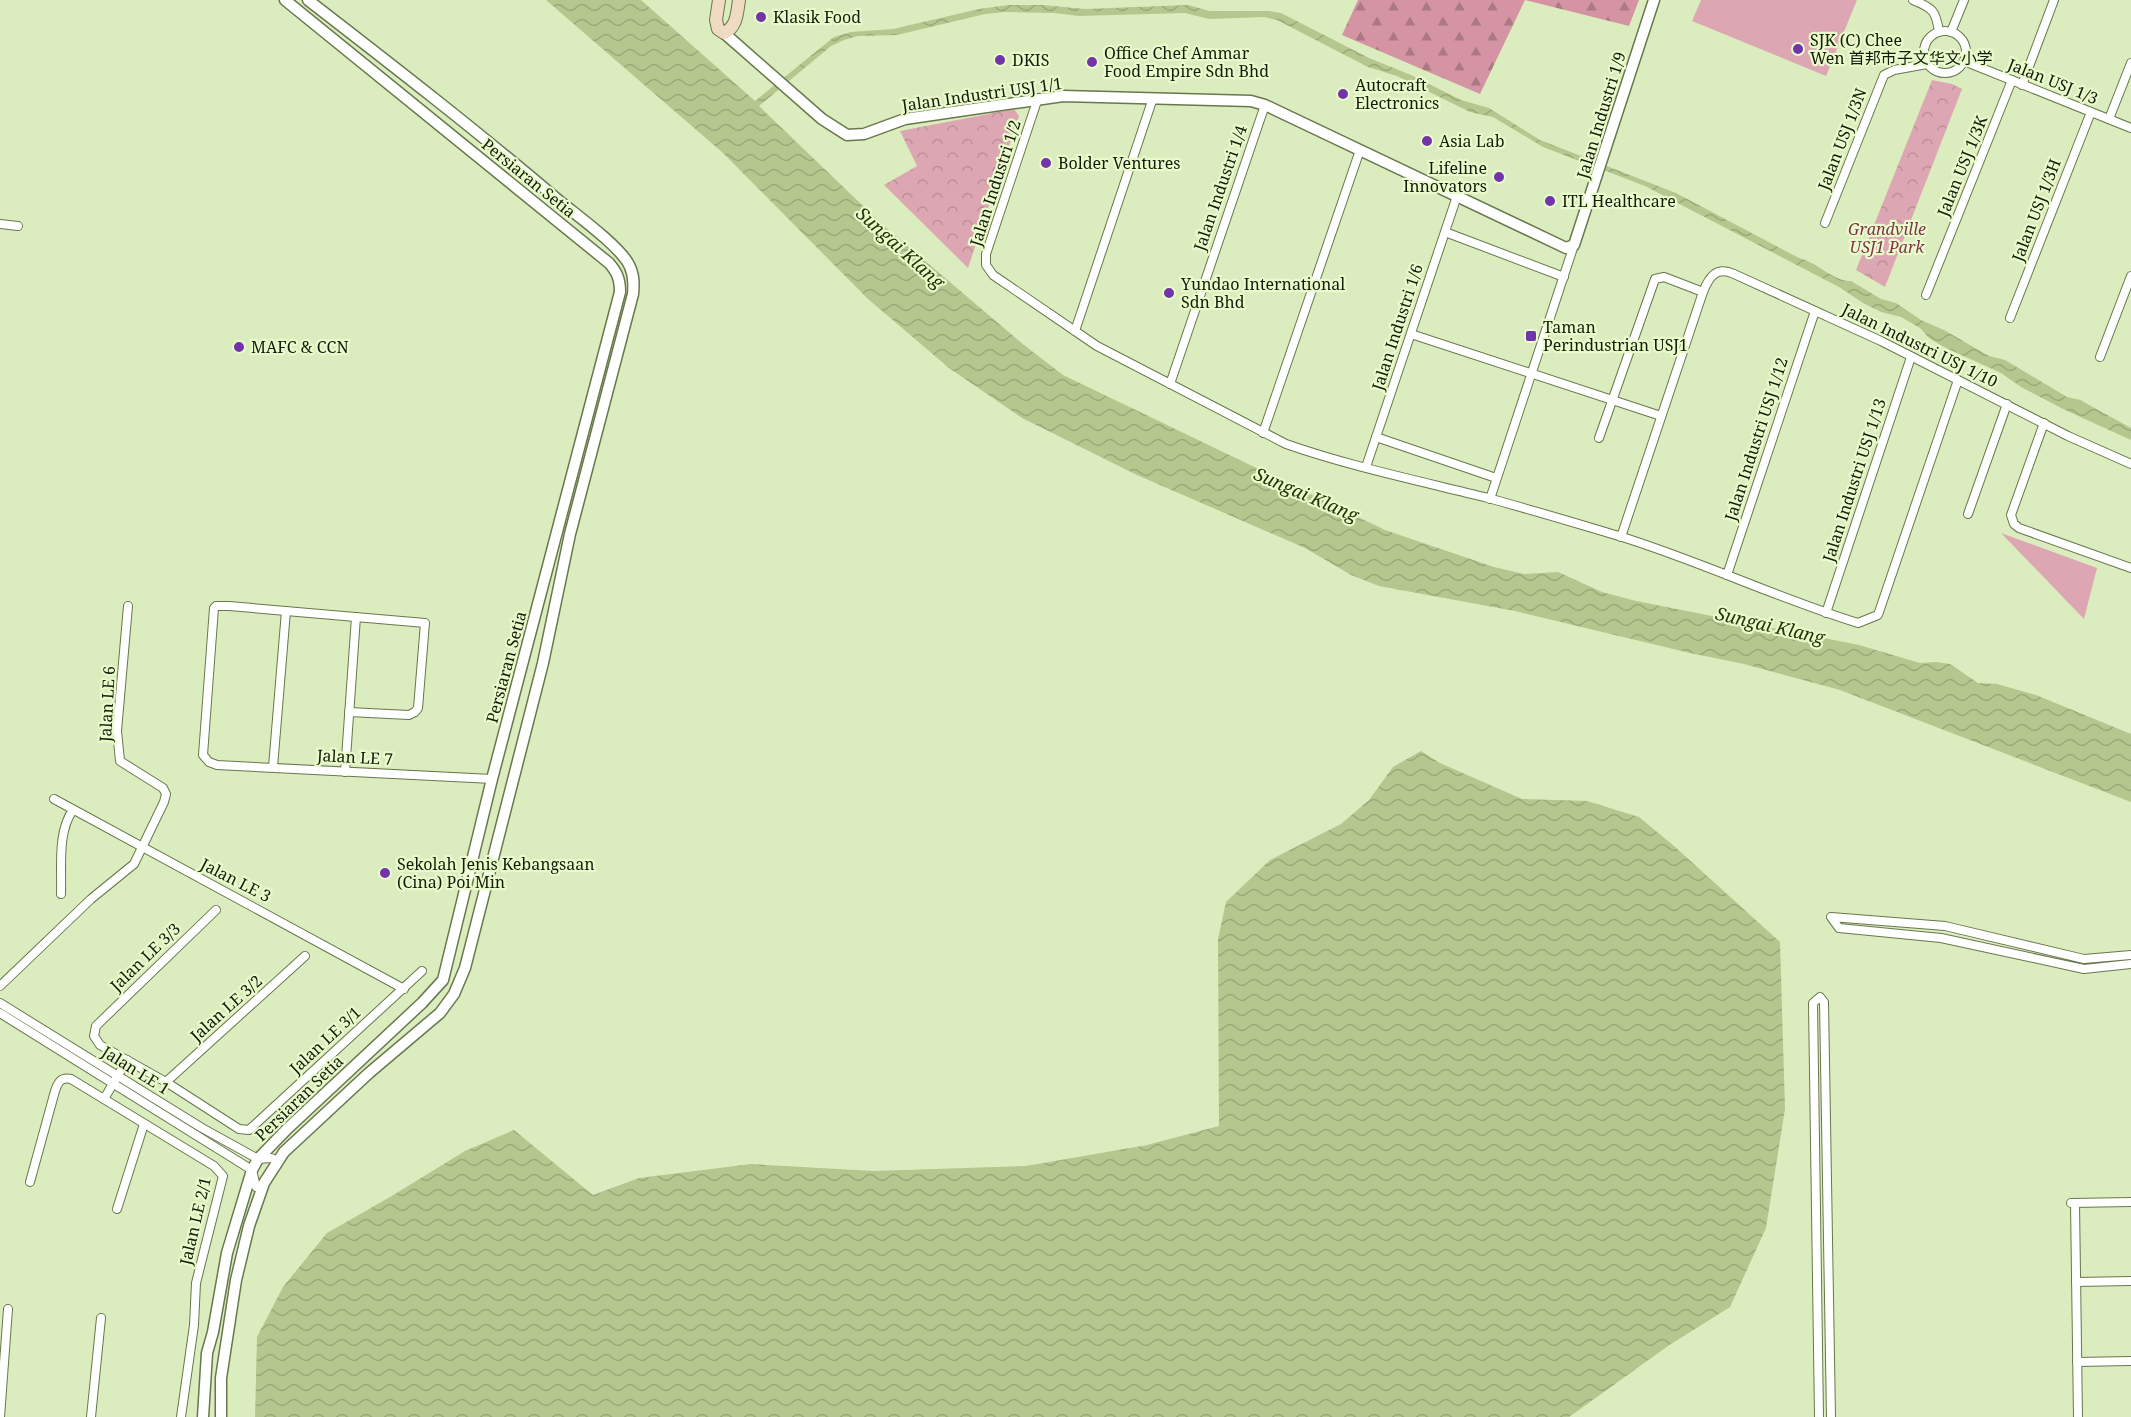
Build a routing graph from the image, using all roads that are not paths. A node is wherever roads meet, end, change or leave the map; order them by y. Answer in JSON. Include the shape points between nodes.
{"nodes":[{"id":1,"x":285,"y":0,"type":"edge"},
{"id":2,"x":308,"y":0,"type":"edge"},
{"id":3,"x":719,"y":0,"type":"edge"},
{"id":4,"x":739,"y":0,"type":"edge"},
{"id":5,"x":1653,"y":0,"type":"edge"},
{"id":6,"x":1913,"y":0,"type":"edge"},
{"id":7,"x":1964,"y":0,"type":"edge"},
{"id":8,"x":2055,"y":0,"type":"edge"},
{"id":9,"x":1939,"y":32,"type":"junction"},
{"id":10,"x":1951,"y":32,"type":"junction"},
{"id":11,"x":724,"y":33,"type":"junction"},
{"id":12,"x":1964,"y":62,"type":"junction"},
{"id":13,"x":2131,"y":63,"type":"edge"},
{"id":14,"x":1927,"y":64,"type":"junction"},
{"id":15,"x":2012,"y":80,"type":"junction"},
{"id":16,"x":2022,"y":85,"type":"junction"},
{"id":17,"x":1038,"y":98,"type":"junction"},
{"id":18,"x":1153,"y":98,"type":"junction"},
{"id":19,"x":1265,"y":105,"type":"junction"},
{"id":20,"x":2091,"y":112,"type":"junction"},
{"id":21,"x":2109,"y":119,"type":"junction"},
{"id":22,"x":2131,"y":128,"type":"edge"},
{"id":23,"x":1360,"y":150,"type":"junction"},
{"id":24,"x":1456,"y":196,"type":"junction"},
{"id":25,"x":0,"y":224,"type":"edge"},
{"id":26,"x":1825,"y":224,"type":"dead end"},
{"id":27,"x":18,"y":226,"type":"dead end"},
{"id":28,"x":1445,"y":231,"type":"junction"},
{"id":29,"x":1574,"y":245,"type":"junction"},
{"id":30,"x":633,"y":275,"type":"junction"},
{"id":31,"x":2131,"y":276,"type":"edge"},
{"id":32,"x":1564,"y":277,"type":"junction"},
{"id":33,"x":618,"y":278,"type":"junction"},
{"id":34,"x":1703,"y":292,"type":"junction"},
{"id":35,"x":1926,"y":295,"type":"dead end"},
{"id":36,"x":1815,"y":311,"type":"junction"},
{"id":37,"x":2010,"y":318,"type":"dead end"},
{"id":38,"x":1075,"y":332,"type":"junction"},
{"id":39,"x":1411,"y":334,"type":"junction"},
{"id":40,"x":1911,"y":357,"type":"junction"},
{"id":41,"x":2100,"y":357,"type":"dead end"},
{"id":42,"x":1532,"y":373,"type":"junction"},
{"id":43,"x":1958,"y":380,"type":"junction"},
{"id":44,"x":1170,"y":384,"type":"junction"},
{"id":45,"x":1612,"y":401,"type":"junction"},
{"id":46,"x":2007,"y":404,"type":"junction"},
{"id":47,"x":1661,"y":416,"type":"junction"},
{"id":48,"x":2044,"y":423,"type":"junction"},
{"id":49,"x":1263,"y":433,"type":"junction"},
{"id":50,"x":1376,"y":437,"type":"junction"},
{"id":51,"x":1599,"y":438,"type":"dead end"},
{"id":52,"x":2131,"y":464,"type":"edge"},
{"id":53,"x":1366,"y":467,"type":"junction"},
{"id":54,"x":1496,"y":478,"type":"junction"},
{"id":55,"x":1490,"y":499,"type":"junction"},
{"id":56,"x":1968,"y":514,"type":"dead end"},
{"id":57,"x":1621,"y":537,"type":"junction"},
{"id":58,"x":2131,"y":568,"type":"edge"},
{"id":59,"x":1726,"y":575,"type":"junction"},
{"id":60,"x":129,"y":606,"type":"dead end"},
{"id":61,"x":286,"y":611,"type":"junction"},
{"id":62,"x":1826,"y":613,"type":"junction"},
{"id":63,"x":356,"y":617,"type":"junction"},
{"id":64,"x":349,"y":712,"type":"junction"},
{"id":65,"x":273,"y":767,"type":"junction"},
{"id":66,"x":345,"y":772,"type":"junction"},
{"id":67,"x":492,"y":779,"type":"junction"},
{"id":68,"x":512,"y":783,"type":"junction"},
{"id":69,"x":54,"y":800,"type":"dead end"},
{"id":70,"x":73,"y":810,"type":"junction"},
{"id":71,"x":142,"y":847,"type":"junction"},
{"id":72,"x":61,"y":894,"type":"dead end"},
{"id":73,"x":216,"y":910,"type":"dead end"},
{"id":74,"x":2131,"y":955,"type":"edge"},
{"id":75,"x":305,"y":956,"type":"dead end"},
{"id":76,"x":2131,"y":964,"type":"edge"},
{"id":77,"x":422,"y":971,"type":"dead end"},
{"id":78,"x":0,"y":986,"type":"edge"},
{"id":79,"x":404,"y":989,"type":"junction"},
{"id":80,"x":0,"y":1000,"type":"edge"},
{"id":81,"x":0,"y":1013,"type":"edge"},
{"id":82,"x":127,"y":1060,"type":"junction"},
{"id":83,"x":115,"y":1080,"type":"junction"},
{"id":84,"x":166,"y":1082,"type":"junction"},
{"id":85,"x":104,"y":1099,"type":"junction"},
{"id":86,"x":144,"y":1124,"type":"junction"},
{"id":87,"x":258,"y":1160,"type":"junction"},
{"id":88,"x":278,"y":1161,"type":"junction"},
{"id":89,"x":252,"y":1170,"type":"junction"},
{"id":90,"x":30,"y":1182,"type":"dead end"},
{"id":91,"x":261,"y":1188,"type":"junction"},
{"id":92,"x":2131,"y":1202,"type":"edge"},
{"id":93,"x":117,"y":1209,"type":"dead end"},
{"id":94,"x":2131,"y":1281,"type":"edge"},
{"id":95,"x":2076,"y":1282,"type":"junction"},
{"id":96,"x":8,"y":1309,"type":"dead end"},
{"id":97,"x":102,"y":1318,"type":"dead end"},
{"id":98,"x":2131,"y":1361,"type":"edge"},
{"id":99,"x":2077,"y":1362,"type":"junction"},
{"id":100,"x":0,"y":1417,"type":"edge"},
{"id":101,"x":91,"y":1417,"type":"edge"},
{"id":102,"x":181,"y":1417,"type":"edge"},
{"id":103,"x":204,"y":1417,"type":"edge"},
{"id":104,"x":221,"y":1417,"type":"edge"},
{"id":105,"x":1819,"y":1417,"type":"edge"},
{"id":106,"x":1832,"y":1417,"type":"edge"},
{"id":107,"x":2078,"y":1417,"type":"edge"}],
"edges":[{"from":1,"to":33,"type":"street","name":"Persiaran Setia","via":[[609,263]]},
{"from":2,"to":30,"type":"street","name":"Persiaran Setia","via":[[522,169],[627,261]]},
{"from":3,"to":11,"type":"main road","via":[[716,21]]},
{"from":4,"to":11,"type":"main road","via":[[736,21]]},
{"from":5,"to":29,"type":"street","name":"Jalan Industri 1/9"},
{"from":6,"to":9,"type":"street","via":[[1931,8]]},
{"from":7,"to":10,"type":"street"},
{"from":8,"to":16,"type":"street"},
{"from":9,"to":10,"type":"street"},
{"from":9,"to":14,"type":"street","via":[[1927,41],[1924,49]]},
{"from":10,"to":12,"type":"street","via":[[1963,40]]},
{"from":11,"to":17,"type":"street","name":"Jalan Industri USJ 1/1","via":[[840,132],[855,135],[905,119]]},
{"from":12,"to":14,"type":"street","via":[[1947,74]]},
{"from":12,"to":15,"type":"street","name":"Jalan USJ 1/3"},
{"from":13,"to":21,"type":"street"},
{"from":14,"to":26,"type":"street","name":"Jalan USJ 1/3N","via":[[1884,75]]},
{"from":15,"to":16,"type":"street","name":"Jalan USJ 1/3"},
{"from":15,"to":35,"type":"street","name":"Jalan USJ 1/3K"},
{"from":16,"to":20,"type":"street","name":"Jalan USJ 1/3"},
{"from":17,"to":18,"type":"street","name":"Jalan Industri USJ 1/1"},
{"from":17,"to":38,"type":"street","name":"Jalan Industri 1/2","via":[[986,254],[986,265],[993,275]]},
{"from":18,"to":19,"type":"street","name":"Jalan Industri USJ 1/1","via":[[1251,101]]},
{"from":18,"to":38,"type":"street"},
{"from":19,"to":23,"type":"street","name":"Jalan Industri USJ 1/1"},
{"from":19,"to":44,"type":"street","name":"Jalan Industri 1/4"},
{"from":20,"to":21,"type":"street","name":"Jalan USJ 1/3"},
{"from":20,"to":37,"type":"street","name":"Jalan USJ 1/3H"},
{"from":21,"to":22,"type":"street","name":"Jalan USJ 1/3"},
{"from":23,"to":24,"type":"street","name":"Jalan Industri USJ 1/1"},
{"from":23,"to":49,"type":"street"},
{"from":24,"to":28,"type":"street","name":"Jalan Industri 1/6"},
{"from":24,"to":29,"type":"street","name":"Jalan Industri USJ 1/1","via":[[1566,248]]},
{"from":25,"to":27,"type":"street"},
{"from":28,"to":32,"type":"street"},
{"from":28,"to":39,"type":"street","name":"Jalan Industri 1/6"},
{"from":29,"to":32,"type":"street","name":"Jalan Industri 1/9"},
{"from":30,"to":33,"type":"street"},
{"from":30,"to":68,"type":"street","name":"Persiaran Setia","via":[[633,294],[570,534],[552,625]]},
{"from":31,"to":41,"type":"street"},
{"from":32,"to":42,"type":"street","name":"Jalan Industri 1/9"},
{"from":33,"to":67,"type":"street","name":"Persiaran Setia","via":[[620,292]]},
{"from":34,"to":36,"type":"street","name":"Jalan Industri USJ 1/10","via":[[1716,271],[1727,271]]},
{"from":34,"to":45,"type":"street","via":[[1664,277],[1655,279]]},
{"from":34,"to":47,"type":"street"},
{"from":36,"to":40,"type":"street","name":"Jalan Industri USJ 1/10"},
{"from":36,"to":59,"type":"street","name":"Jalan Industri USJ 1/12"},
{"from":38,"to":44,"type":"street"},
{"from":39,"to":42,"type":"street"},
{"from":39,"to":50,"type":"street","name":"Jalan Industri 1/6"},
{"from":40,"to":43,"type":"street","name":"Jalan Industri USJ 1/10"},
{"from":40,"to":62,"type":"street","name":"Jalan Industri USJ 1/13"},
{"from":42,"to":45,"type":"street"},
{"from":42,"to":54,"type":"street","name":"Jalan Industri 1/9"},
{"from":43,"to":46,"type":"street","name":"Jalan Industri USJ 1/10"},
{"from":43,"to":62,"type":"street","via":[[1878,615],[1858,623]]},
{"from":44,"to":49,"type":"street"},
{"from":45,"to":47,"type":"street"},
{"from":45,"to":51,"type":"street"},
{"from":46,"to":48,"type":"street","name":"Jalan Industri USJ 1/10"},
{"from":46,"to":56,"type":"street"},
{"from":47,"to":57,"type":"street"},
{"from":48,"to":52,"type":"street","name":"Jalan Industri USJ 1/10"},
{"from":48,"to":58,"type":"street","via":[[2012,515],[2014,524]]},
{"from":49,"to":53,"type":"street","via":[[1316,454]]},
{"from":50,"to":53,"type":"street","name":"Jalan Industri 1/6"},
{"from":50,"to":54,"type":"street"},
{"from":53,"to":55,"type":"street"},
{"from":54,"to":55,"type":"street","name":"Jalan Industri 1/9"},
{"from":55,"to":57,"type":"street"},
{"from":57,"to":59,"type":"street"},
{"from":59,"to":62,"type":"street"},
{"from":60,"to":71,"type":"street","name":"Jalan LE 6","via":[[117,731],[120,761],[163,788],[166,794]]},
{"from":61,"to":63,"type":"street"},
{"from":61,"to":65,"type":"street"},
{"from":61,"to":65,"type":"street","name":"Jalan LE 7","via":[[214,608],[203,755],[217,765]]},
{"from":63,"to":64,"type":"street"},
{"from":63,"to":64,"type":"street","via":[[426,625],[415,712]]},
{"from":64,"to":66,"type":"street"},
{"from":65,"to":66,"type":"street","name":"Jalan LE 7"},
{"from":66,"to":67,"type":"street","name":"Jalan LE 7"},
{"from":67,"to":68,"type":"street"},
{"from":67,"to":87,"type":"street","name":"Persiaran Setia","via":[[443,980]]},
{"from":68,"to":88,"type":"street","name":"Persiaran Setia","via":[[465,968],[454,994],[440,1013],[328,1110]]},
{"from":69,"to":70,"type":"street","name":"Jalan LE 3"},
{"from":70,"to":71,"type":"street","name":"Jalan LE 3"},
{"from":70,"to":72,"type":"street","via":[[63,830]]},
{"from":71,"to":78,"type":"street","via":[[127,871],[91,899]]},
{"from":71,"to":79,"type":"street","name":"Jalan LE 3"},
{"from":73,"to":82,"type":"street","name":"Jalan LE 3/3","via":[[96,1026],[96,1041]]},
{"from":74,"to":76,"type":"street","via":[[2084,959],[1945,926],[1831,917],[1839,928],[1941,938],[2084,969]]},
{"from":75,"to":84,"type":"street","name":"Jalan LE 3/2"},
{"from":77,"to":79,"type":"street","name":"Jalan LE 3/1"},
{"from":79,"to":84,"type":"street","name":"Jalan LE 3/1","via":[[249,1130],[239,1129]]},
{"from":80,"to":83,"type":"street","name":"Jalan LE 1"},
{"from":81,"to":83,"type":"street","name":"Jalan LE 1"},
{"from":82,"to":83,"type":"street"},
{"from":82,"to":84,"type":"street"},
{"from":83,"to":85,"type":"street"},
{"from":83,"to":87,"type":"street","name":"Jalan LE 1"},
{"from":83,"to":89,"type":"street","name":"Jalan LE 1"},
{"from":85,"to":86,"type":"street","name":"Jalan LE 2/1"},
{"from":85,"to":90,"type":"street","name":"Jalan LE 2/1","via":[[70,1079],[59,1081]]},
{"from":86,"to":93,"type":"street"},
{"from":86,"to":102,"type":"street","name":"Jalan LE 2/1","via":[[214,1166],[223,1176],[196,1283]]},
{"from":87,"to":88,"type":"street"},
{"from":87,"to":89,"type":"street","name":"Persiaran Setia"},
{"from":88,"to":91,"type":"street","name":"Persiaran Setia"},
{"from":89,"to":91,"type":"street","via":[[256,1187]]},
{"from":89,"to":103,"type":"street","name":"Persiaran Setia","via":[[227,1253],[207,1353]]},
{"from":91,"to":104,"type":"street","name":"Persiaran Setia","via":[[236,1280],[221,1378]]},
{"from":92,"to":95,"type":"street","via":[[2073,1203]]},
{"from":94,"to":95,"type":"street"},
{"from":95,"to":99,"type":"street"},
{"from":96,"to":100,"type":"street"},
{"from":97,"to":101,"type":"street"},
{"from":98,"to":99,"type":"street"},
{"from":99,"to":107,"type":"street"},
{"from":105,"to":106,"type":"street","via":[[1813,1003],[1820,997],[1824,1002]]}]}
